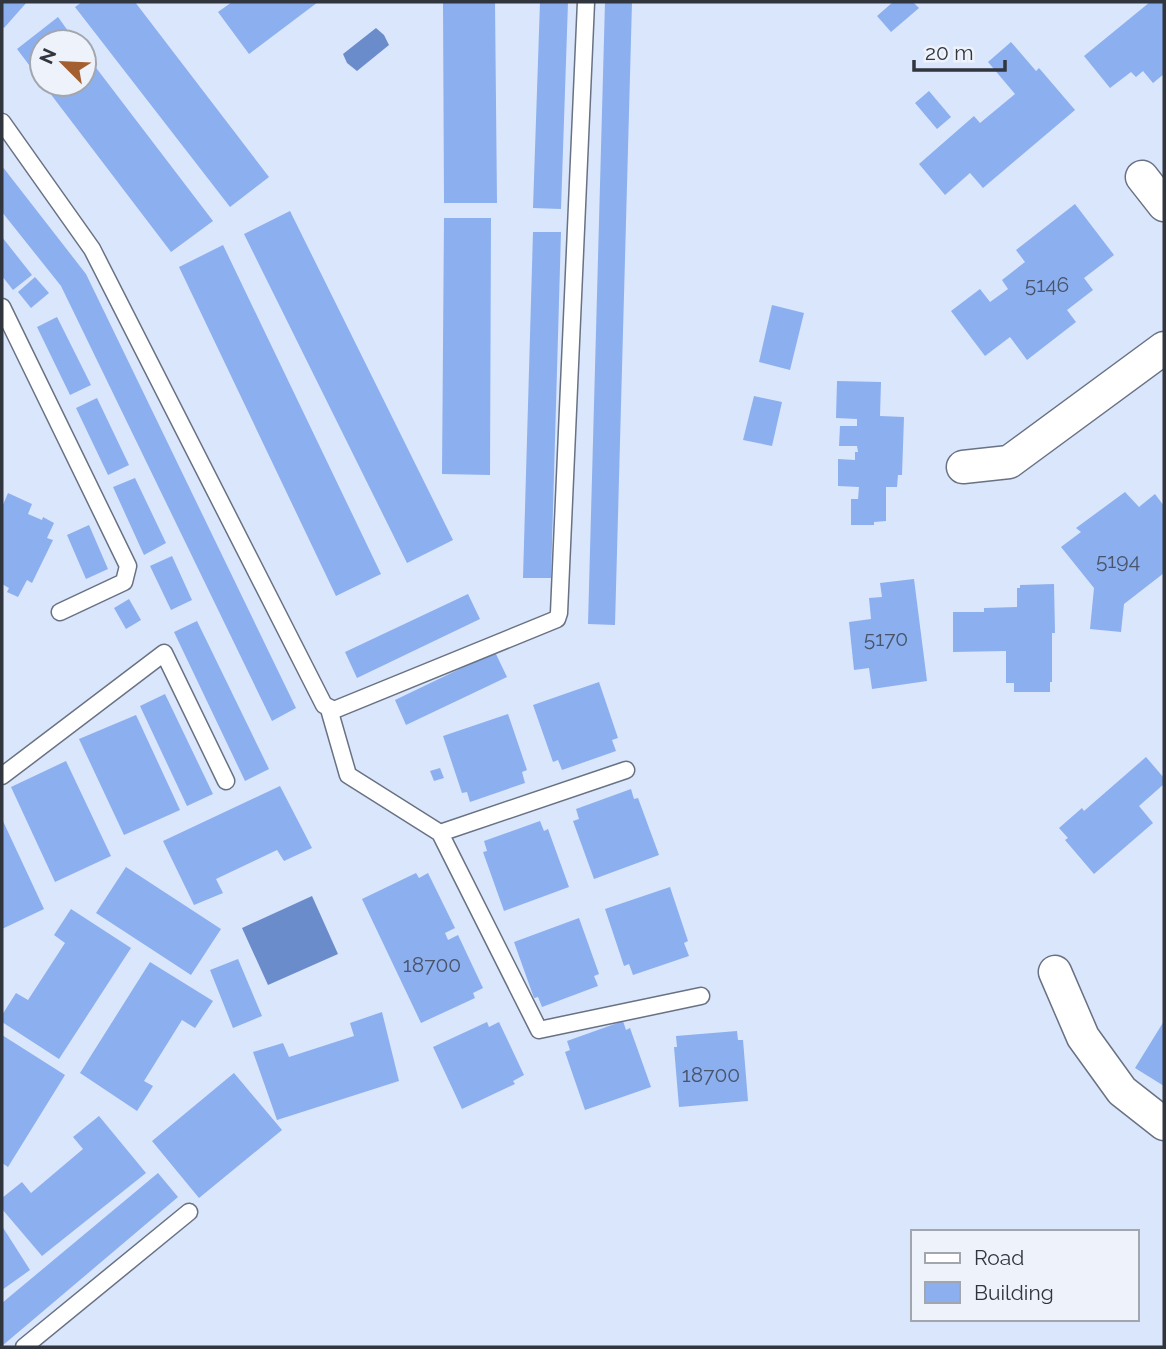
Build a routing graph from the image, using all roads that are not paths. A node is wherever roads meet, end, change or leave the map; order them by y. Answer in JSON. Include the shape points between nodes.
{"nodes":[{"id":1,"x":586,"y":2,"type":"edge"},
{"id":2,"x":2,"y":122,"type":"edge"},
{"id":3,"x":1142,"y":177,"type":"dead end"},
{"id":4,"x":1164,"y":205,"type":"edge"},
{"id":5,"x":2,"y":307,"type":"edge"},
{"id":6,"x":1164,"y":348,"type":"edge"},
{"id":7,"x":963,"y":467,"type":"dead end"},
{"id":8,"x":60,"y":612,"type":"dead end"},
{"id":9,"x":329,"y":709,"type":"junction"},
{"id":10,"x":626,"y":770,"type":"dead end"},
{"id":11,"x":2,"y":776,"type":"edge"},
{"id":12,"x":226,"y":782,"type":"dead end"},
{"id":13,"x":440,"y":833,"type":"junction"},
{"id":14,"x":1055,"y":972,"type":"dead end"},
{"id":15,"x":701,"y":996,"type":"dead end"},
{"id":16,"x":1164,"y":1124,"type":"edge"},
{"id":17,"x":188,"y":1212,"type":"dead end"},
{"id":18,"x":24,"y":1347,"type":"edge"}],
"edges":[{"from":1,"to":9,"type":"lane","via":[[557,619]]},
{"from":2,"to":9,"type":"lane","via":[[92,249]]},
{"from":3,"to":4,"type":"street"},
{"from":5,"to":8,"type":"lane","via":[[128,566],[124,582]]},
{"from":6,"to":7,"type":"street","via":[[1009,462]]},
{"from":9,"to":13,"type":"lane","via":[[348,775]]},
{"from":10,"to":13,"type":"lane"},
{"from":11,"to":12,"type":"lane","via":[[164,653]]},
{"from":13,"to":15,"type":"lane","via":[[539,1030]]},
{"from":14,"to":16,"type":"street","via":[[1083,1037],[1122,1091]]},
{"from":17,"to":18,"type":"lane"}]}
